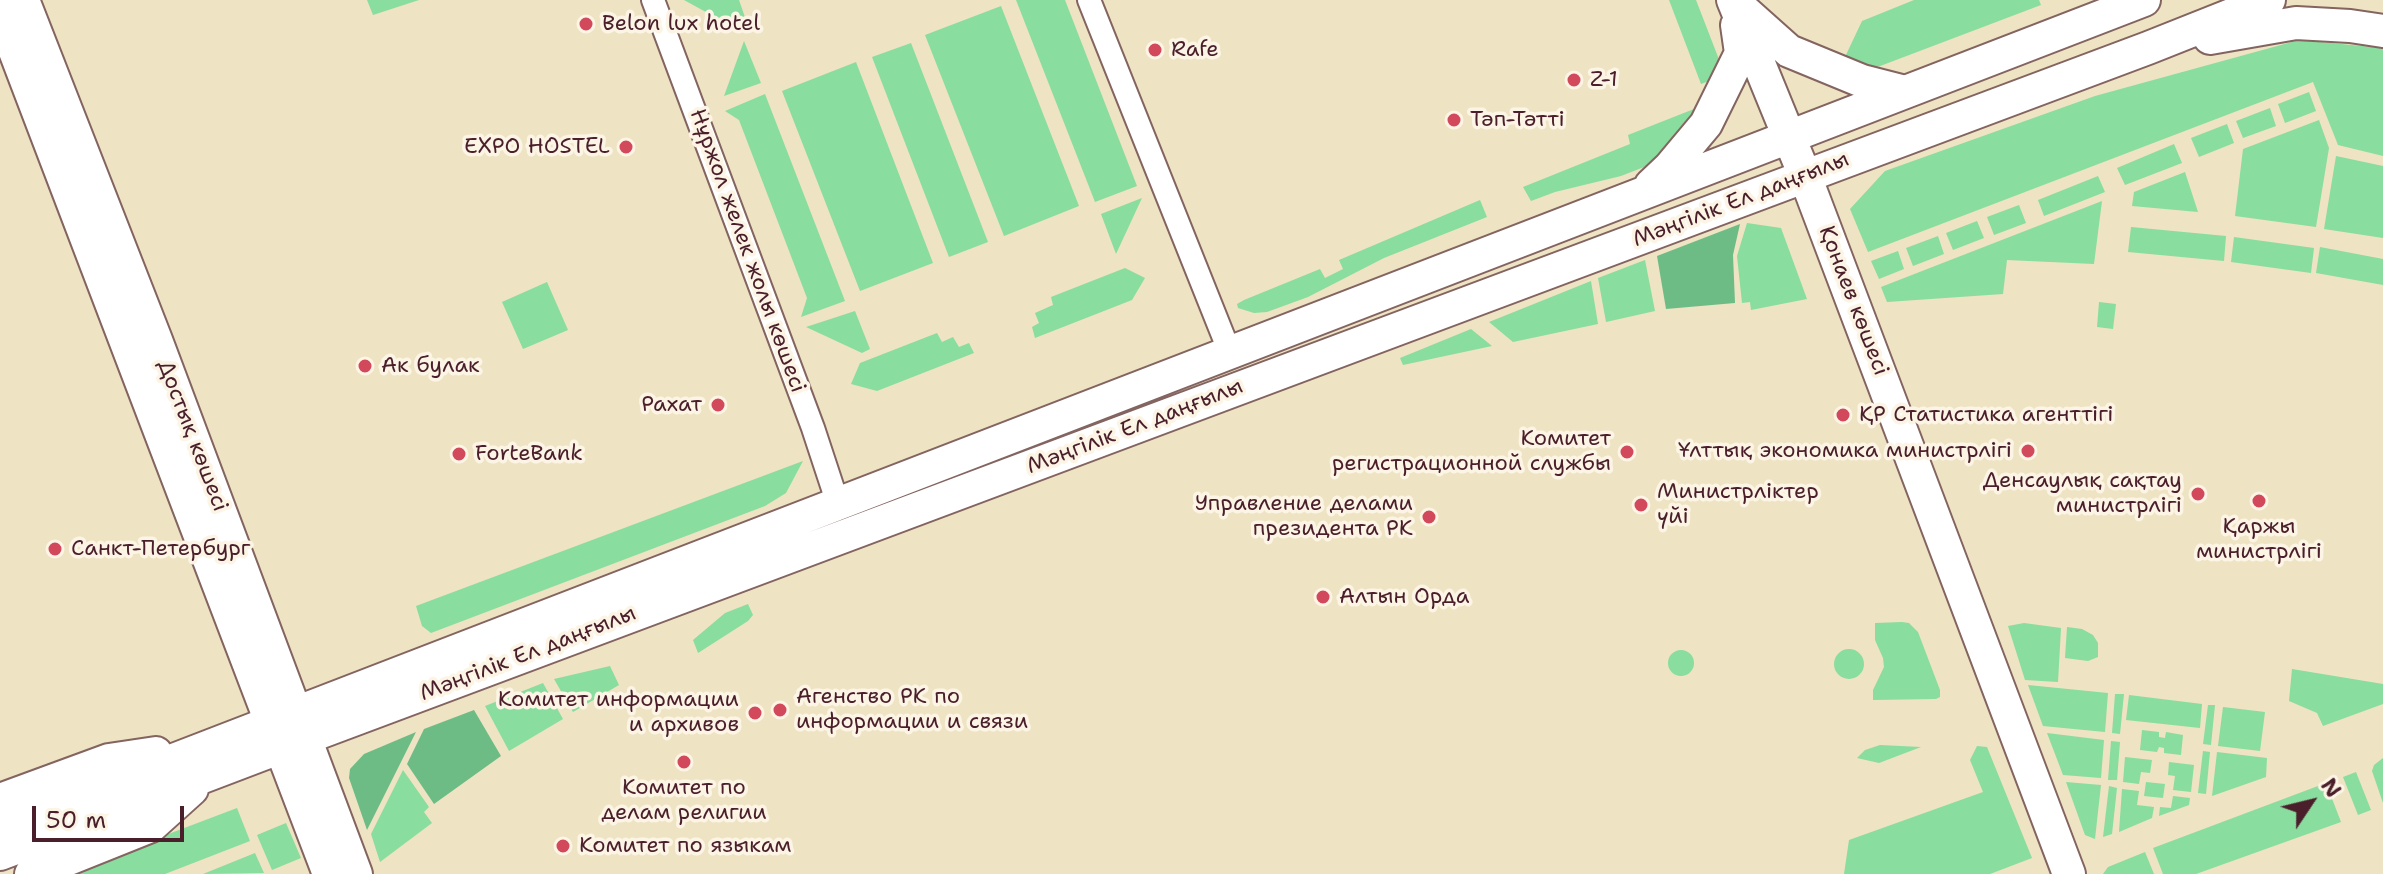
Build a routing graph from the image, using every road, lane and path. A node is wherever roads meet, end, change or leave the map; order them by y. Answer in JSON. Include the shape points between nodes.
{"nodes":[{"id":1,"x":23,"y":0,"type":"edge"},
{"id":2,"x":653,"y":0,"type":"edge"},
{"id":3,"x":1089,"y":0,"type":"edge"},
{"id":4,"x":2144,"y":0,"type":"edge"},
{"id":5,"x":2269,"y":0,"type":"edge"},
{"id":6,"x":1734,"y":1,"type":"edge"},
{"id":7,"x":0,"y":12,"type":"edge"},
{"id":8,"x":2383,"y":31,"type":"edge"},
{"id":9,"x":2148,"y":48,"type":"junction"},
{"id":10,"x":1905,"y":92,"type":"junction"},
{"id":11,"x":1789,"y":137,"type":"junction"},
{"id":12,"x":1805,"y":176,"type":"junction"},
{"id":13,"x":1642,"y":194,"type":"junction"},
{"id":14,"x":1230,"y":353,"type":"junction"},
{"id":15,"x":838,"y":504,"type":"junction"},
{"id":16,"x":288,"y":730,"type":"junction"},
{"id":17,"x":209,"y":761,"type":"junction"},
{"id":18,"x":0,"y":800,"type":"edge"},
{"id":19,"x":0,"y":827,"type":"edge"},
{"id":20,"x":0,"y":854,"type":"edge"},
{"id":21,"x":31,"y":874,"type":"edge"},
{"id":22,"x":329,"y":874,"type":"edge"},
{"id":23,"x":356,"y":874,"type":"edge"},
{"id":24,"x":2069,"y":874,"type":"edge"}],
"edges":[{"from":1,"to":16,"type":"main road","name":"Достық көшесі","via":[[161,355]]},
{"from":2,"to":15,"type":"street","name":"Нұржол желек жолы көшесі"},
{"from":3,"to":14,"type":"street"},
{"from":4,"to":10,"type":"main road","name":"Мәңгілік Ел даңғылы"},
{"from":5,"to":9,"type":"main road","name":"Мәңгілік Ел даңғылы"},
{"from":6,"to":10,"type":"main road","via":[[1789,51]]},
{"from":6,"to":11,"type":"main road","name":"Қонаев көшесі"},
{"from":6,"to":13,"type":"main road","via":[[1741,53],[1720,98],[1706,124]]},
{"from":7,"to":16,"type":"main road","name":"Достық көшесі"},
{"from":8,"to":9,"type":"main road","via":[[2296,23]]},
{"from":9,"to":12,"type":"main road","name":"Мәңгілік Ел даңғылы"},
{"from":10,"to":11,"type":"main road","name":"Мәңгілік Ел даңғылы"},
{"from":11,"to":12,"type":"main road","name":"Қонаев көшесі"},
{"from":11,"to":13,"type":"main road","name":"Мәңгілік Ел даңғылы"},
{"from":12,"to":16,"type":"main road","name":"Мәңгілік Ел даңғылы"},
{"from":12,"to":24,"type":"main road","name":"Қонаев көшесі"},
{"from":13,"to":14,"type":"main road","name":"Мәңгілік Ел даңғылы"},
{"from":14,"to":15,"type":"main road","name":"Мәңгілік Ел даңғылы"},
{"from":15,"to":16,"type":"main road","name":"Мәңгілік Ел даңғылы"},
{"from":16,"to":17,"type":"main road","name":"Мәңгілік Ел даңғылы"},
{"from":16,"to":22,"type":"main road","name":"Достық көшесі"},
{"from":16,"to":23,"type":"main road","name":"Достық көшесі"},
{"from":17,"to":18,"type":"main road","via":[[109,760]]},
{"from":17,"to":19,"type":"main road","name":"Мәңгілік Ел даңғылы"},
{"from":17,"to":20,"type":"main road","name":"Мәңгілік Ел даңғылы"},
{"from":17,"to":21,"type":"main road","via":[[151,826]]}]}
